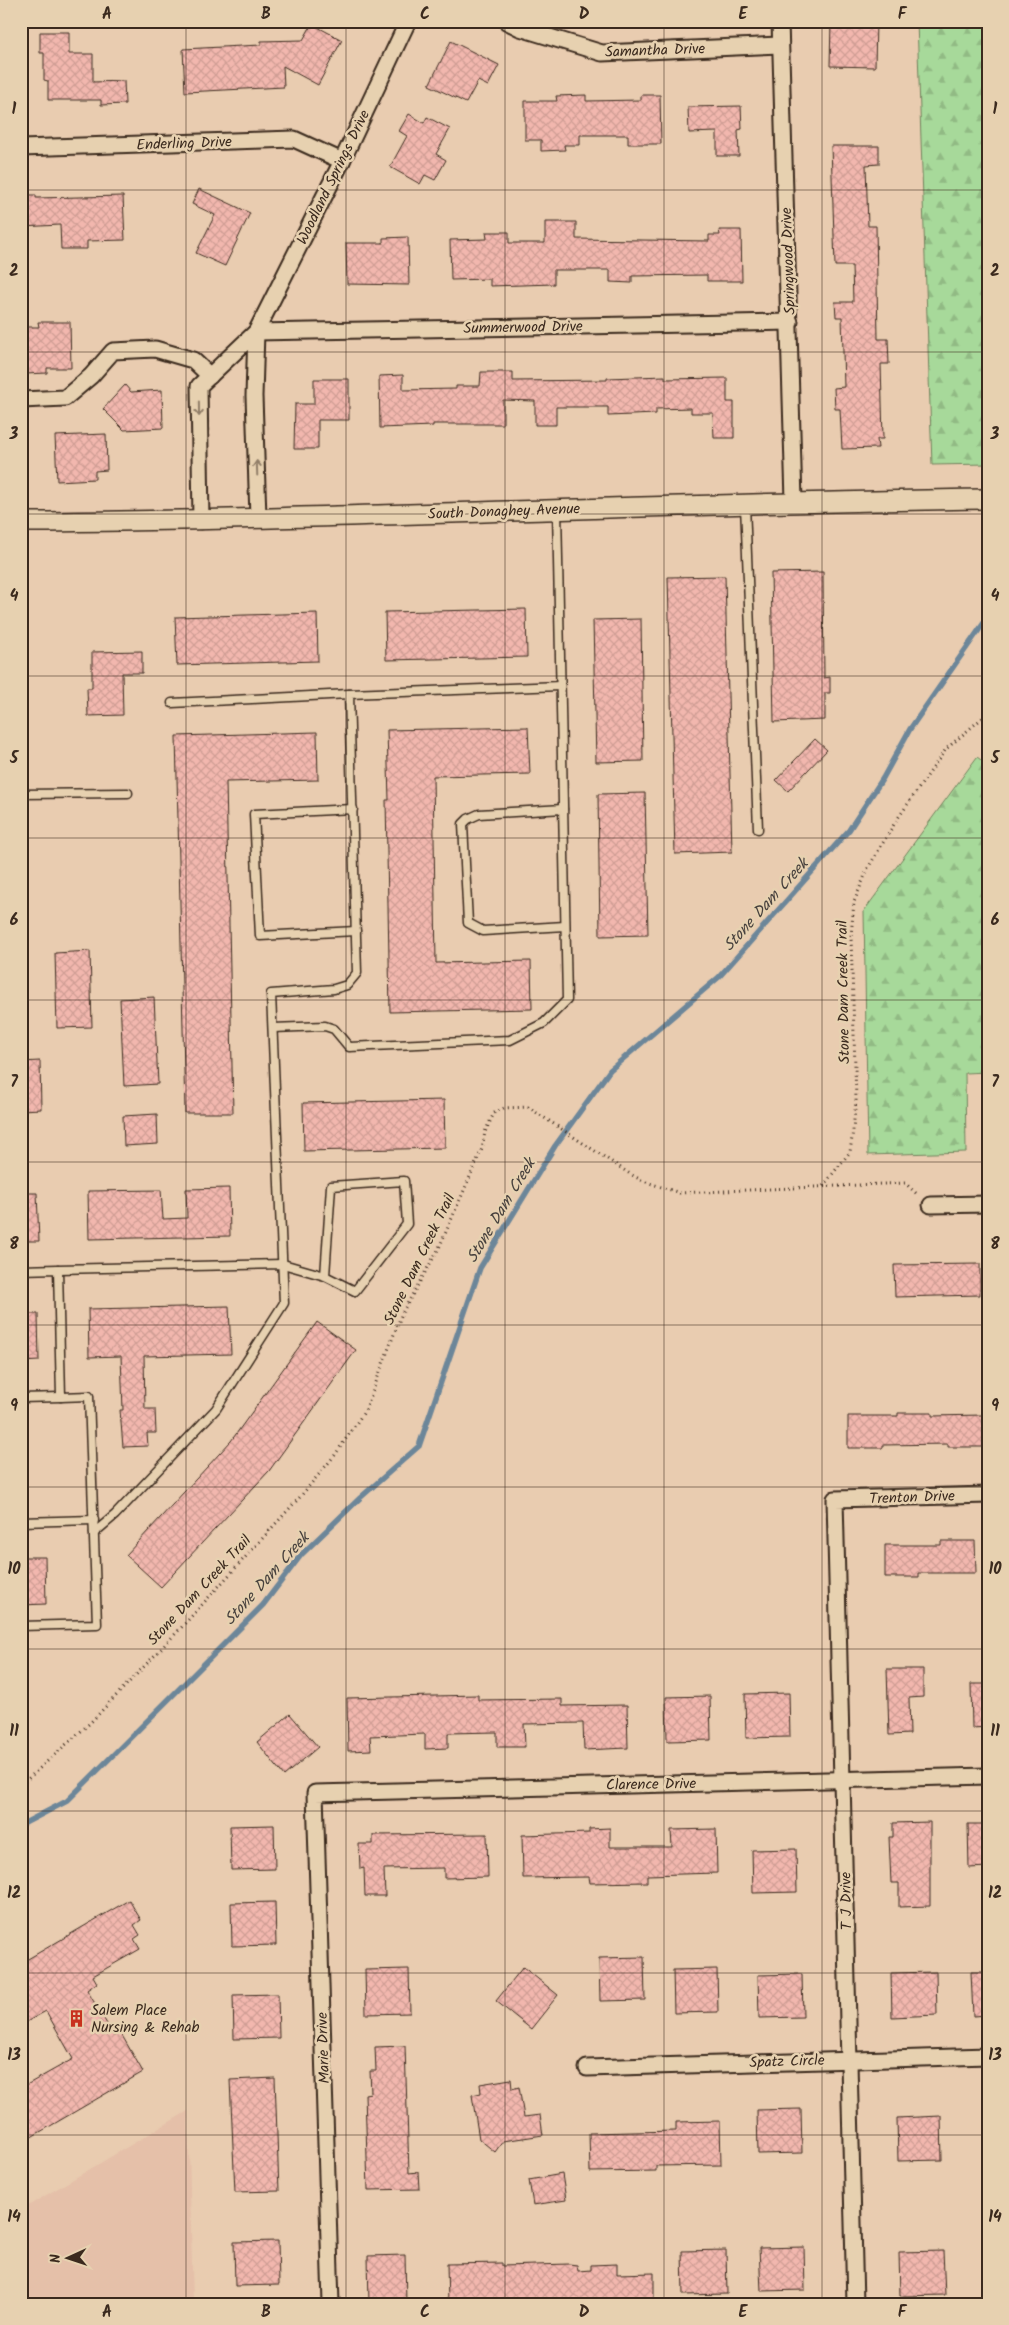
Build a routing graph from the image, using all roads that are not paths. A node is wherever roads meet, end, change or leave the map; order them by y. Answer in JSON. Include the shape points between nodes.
{"nodes":[{"id":1,"x":408,"y":21,"type":"edge"},
{"id":2,"x":506,"y":21,"type":"edge"},
{"id":3,"x":780,"y":21,"type":"edge"},
{"id":4,"x":780,"y":46,"type":"junction"},
{"id":5,"x":21,"y":148,"type":"edge"},
{"id":6,"x":342,"y":161,"type":"junction"},
{"id":7,"x":790,"y":322,"type":"junction"},
{"id":8,"x":256,"y":332,"type":"junction"},
{"id":9,"x":210,"y":376,"type":"junction"},
{"id":10,"x":21,"y":400,"type":"edge"},
{"id":11,"x":988,"y":499,"type":"edge"},
{"id":12,"x":794,"y":502,"type":"junction"},
{"id":13,"x":745,"y":503,"type":"junction"},
{"id":14,"x":557,"y":510,"type":"junction"},
{"id":15,"x":258,"y":517,"type":"junction"},
{"id":16,"x":201,"y":521,"type":"junction"},
{"id":17,"x":21,"y":522,"type":"edge"},
{"id":18,"x":560,"y":686,"type":"junction"},
{"id":19,"x":349,"y":694,"type":"junction"},
{"id":20,"x":172,"y":703,"type":"dead end"},
{"id":21,"x":128,"y":793,"type":"dead end"},
{"id":22,"x":21,"y":794,"type":"edge"},
{"id":23,"x":352,"y":809,"type":"junction"},
{"id":24,"x":563,"y":810,"type":"junction"},
{"id":25,"x":758,"y":830,"type":"dead end"},
{"id":26,"x":565,"y":926,"type":"junction"},
{"id":27,"x":356,"y":931,"type":"junction"},
{"id":28,"x":273,"y":1028,"type":"junction"},
{"id":29,"x":988,"y":1204,"type":"edge"},
{"id":30,"x":931,"y":1205,"type":"road end"},
{"id":31,"x":283,"y":1264,"type":"junction"},
{"id":32,"x":58,"y":1269,"type":"junction"},
{"id":33,"x":21,"y":1270,"type":"edge"},
{"id":34,"x":324,"y":1276,"type":"junction"},
{"id":35,"x":61,"y":1397,"type":"junction"},
{"id":36,"x":21,"y":1398,"type":"edge"},
{"id":37,"x":988,"y":1495,"type":"edge"},
{"id":38,"x":835,"y":1499,"type":"joint"},
{"id":39,"x":94,"y":1520,"type":"junction"},
{"id":40,"x":21,"y":1522,"type":"edge"},
{"id":41,"x":94,"y":1534,"type":"junction"},
{"id":42,"x":21,"y":1626,"type":"edge"},
{"id":43,"x":988,"y":1776,"type":"edge"},
{"id":44,"x":843,"y":1779,"type":"junction"},
{"id":45,"x":315,"y":1793,"type":"joint"},
{"id":46,"x":988,"y":2056,"type":"edge"},
{"id":47,"x":849,"y":2059,"type":"junction"},
{"id":48,"x":587,"y":2068,"type":"dead end"},
{"id":49,"x":331,"y":2304,"type":"edge"},
{"id":50,"x":855,"y":2304,"type":"edge"}],
"edges":[{"from":1,"to":6,"type":"street","name":"Woodland Springs Drive"},
{"from":2,"to":4,"type":"street","name":"Samantha Drive","via":[[602,54]]},
{"from":3,"to":4,"type":"street","name":"Springwood Drive"},
{"from":4,"to":7,"type":"street","name":"Springwood Drive"},
{"from":5,"to":6,"type":"street","name":"Enderling Drive","via":[[294,139]]},
{"from":6,"to":8,"type":"street","name":"Woodland Springs Drive"},
{"from":7,"to":8,"type":"street","name":"Summerwood Drive"},
{"from":7,"to":12,"type":"street","name":"Springwood Drive"},
{"from":8,"to":9,"type":"street","name":"Woodland Springs Drive"},
{"from":15,"to":8,"type":"street","name":"Woodland Springs Drive","one_way":true,"via":[[254,396]]},
{"from":9,"to":10,"type":"street","via":[[193,360],[155,349],[113,351],[65,398]]},
{"from":9,"to":16,"type":"street","name":"Woodland Springs Drive","one_way":true,"via":[[199,386]]},
{"from":11,"to":12,"type":"street","name":"South Donaghey Avenue"},
{"from":12,"to":13,"type":"street","name":"South Donaghey Avenue"},
{"from":13,"to":14,"type":"street","name":"South Donaghey Avenue"},
{"from":13,"to":25,"type":"lane"},
{"from":14,"to":15,"type":"street","name":"South Donaghey Avenue"},
{"from":14,"to":18,"type":"lane"},
{"from":15,"to":16,"type":"street","name":"South Donaghey Avenue"},
{"from":16,"to":17,"type":"street","name":"South Donaghey Avenue"},
{"from":18,"to":19,"type":"lane"},
{"from":18,"to":24,"type":"lane"},
{"from":19,"to":20,"type":"lane"},
{"from":19,"to":23,"type":"lane"},
{"from":21,"to":22,"type":"lane"},
{"from":23,"to":27,"type":"lane"},
{"from":23,"to":27,"type":"lane","via":[[254,814],[260,936]]},
{"from":24,"to":26,"type":"lane"},
{"from":24,"to":26,"type":"lane","via":[[478,814],[468,818],[463,824],[463,852],[468,923],[472,927],[483,931]]},
{"from":26,"to":28,"type":"lane","via":[[567,1000],[544,1023],[510,1040],[349,1047],[334,1029],[326,1026]]},
{"from":27,"to":28,"type":"lane","via":[[357,973],[347,986],[271,994]]},
{"from":28,"to":31,"type":"lane"},
{"from":29,"to":30,"type":"street"},
{"from":31,"to":32,"type":"lane"},
{"from":31,"to":34,"type":"lane"},
{"from":31,"to":41,"type":"lane","via":[[284,1303],[216,1409]]},
{"from":32,"to":33,"type":"lane"},
{"from":32,"to":35,"type":"lane"},
{"from":34,"to":34,"type":"lane","via":[[355,1291],[407,1224],[404,1180],[331,1186]]},
{"from":35,"to":36,"type":"lane"},
{"from":35,"to":39,"type":"lane","via":[[89,1396]]},
{"from":37,"to":38,"type":"street","name":"Trenton Drive"},
{"from":38,"to":44,"type":"street","name":"T J Drive"},
{"from":39,"to":40,"type":"lane"},
{"from":39,"to":41,"type":"lane"},
{"from":41,"to":42,"type":"lane","via":[[97,1624]]},
{"from":43,"to":44,"type":"street","name":"Clarence Drive"},
{"from":44,"to":45,"type":"street","name":"Clarence Drive"},
{"from":44,"to":47,"type":"street","name":"T J Drive"},
{"from":45,"to":49,"type":"street","name":"Marie Drive"},
{"from":46,"to":47,"type":"street","name":"Spatz Circle"},
{"from":47,"to":48,"type":"street","name":"Spatz Circle"},
{"from":47,"to":50,"type":"street","name":"T J Drive"}]}
